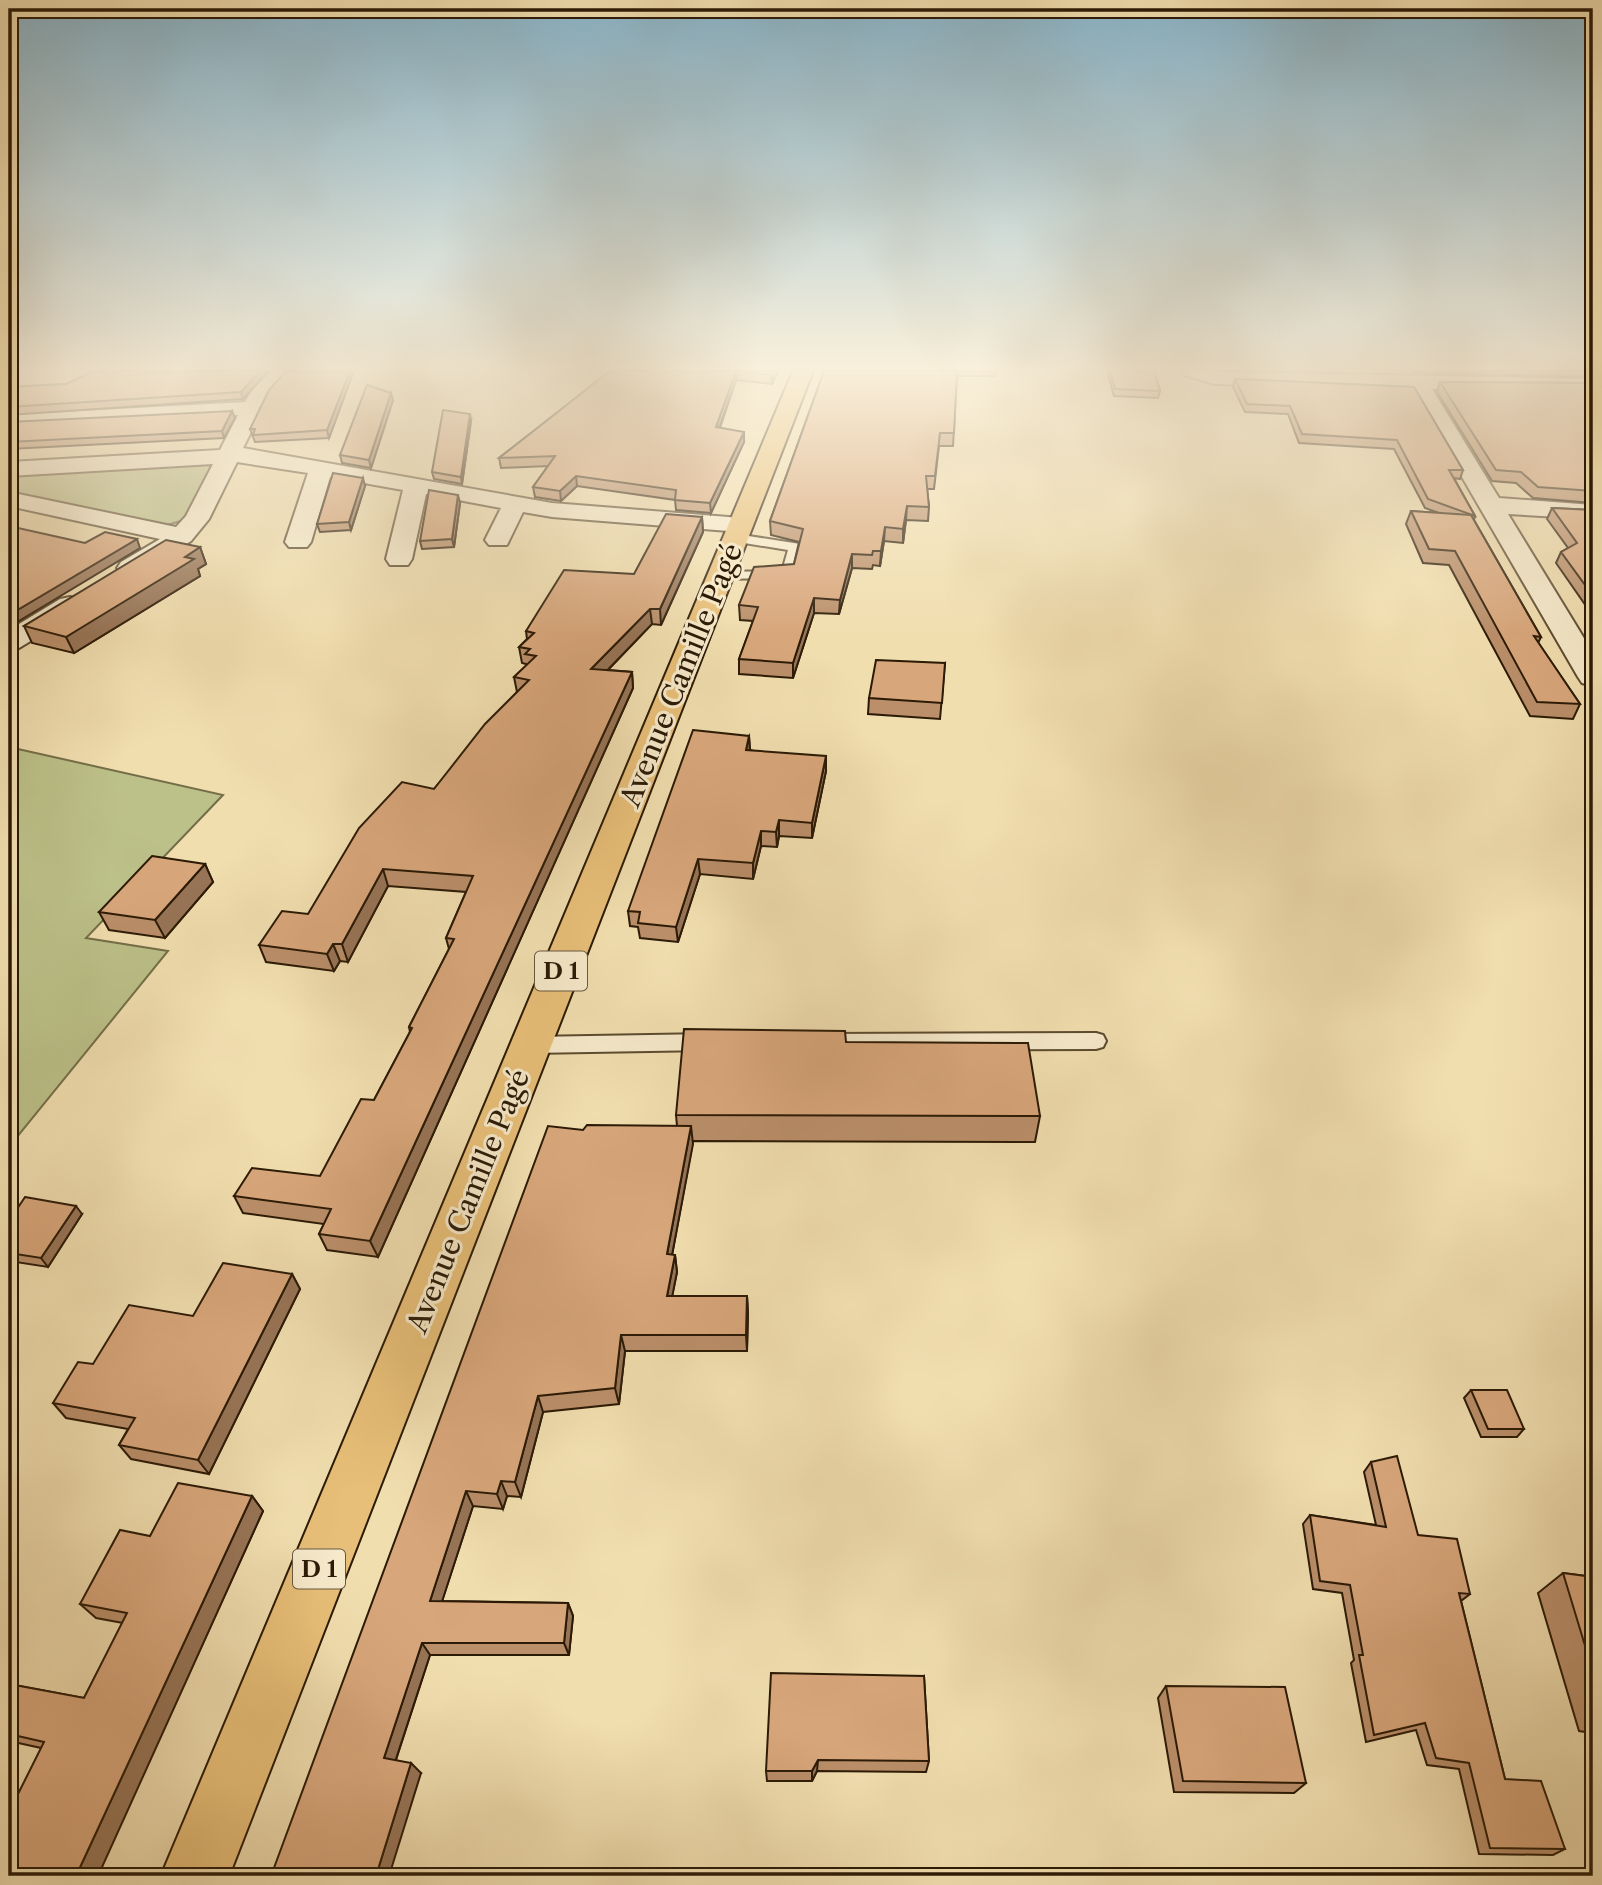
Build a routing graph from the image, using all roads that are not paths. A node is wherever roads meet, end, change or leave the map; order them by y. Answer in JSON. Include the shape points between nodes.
{"nodes":[{"id":1,"x":179,"y":459,"type":"edge"},
{"id":2,"x":227,"y":459,"type":"edge"},
{"id":3,"x":274,"y":459,"type":"edge"},
{"id":4,"x":768,"y":459,"type":"edge"},
{"id":5,"x":1462,"y":459,"type":"edge"},
{"id":6,"x":324,"y":468,"type":"junction"},
{"id":7,"x":9,"y":469,"type":"edge"},
{"id":8,"x":419,"y":485,"type":"junction"},
{"id":9,"x":9,"y":499,"type":"edge"},
{"id":10,"x":514,"y":503,"type":"junction"},
{"id":11,"x":1489,"y":505,"type":"junction"},
{"id":12,"x":1593,"y":512,"type":"edge"},
{"id":13,"x":739,"y":531,"type":"junction"},
{"id":14,"x":182,"y":537,"type":"junction"},
{"id":15,"x":498,"y":540,"type":"dead end"},
{"id":16,"x":298,"y":542,"type":"dead end"},
{"id":17,"x":399,"y":559,"type":"dead end"},
{"id":18,"x":721,"y":576,"type":"junction"},
{"id":19,"x":113,"y":579,"type":"edge"},
{"id":20,"x":90,"y":593,"type":"edge"},
{"id":21,"x":9,"y":642,"type":"edge"},
{"id":22,"x":1593,"y":677,"type":"edge"},
{"id":23,"x":1096,"y":1041,"type":"dead end"},
{"id":24,"x":729,"y":1042,"type":"edge"},
{"id":25,"x":797,"y":1042,"type":"edge"},
{"id":26,"x":531,"y":1045,"type":"junction"},
{"id":27,"x":195,"y":1876,"type":"edge"}],
"edges":[{"from":1,"to":7,"type":"street"},
{"from":2,"to":14,"type":"street","via":[[197,519]]},
{"from":3,"to":6,"type":"street"},
{"from":4,"to":13,"type":"main road","number":"D 1"},
{"from":5,"to":11,"type":"street"},
{"from":6,"to":8,"type":"street"},
{"from":6,"to":16,"type":"street"},
{"from":8,"to":10,"type":"street"},
{"from":8,"to":17,"type":"street"},
{"from":9,"to":14,"type":"street"},
{"from":10,"to":13,"type":"street"},
{"from":10,"to":15,"type":"street"},
{"from":11,"to":12,"type":"street"},
{"from":11,"to":22,"type":"street"},
{"from":13,"to":18,"type":"main road","name":"Avenue Camille Pagé","number":"D 1"},
{"from":13,"to":18,"type":"lane","via":[[795,547],[787,575]]},
{"from":14,"to":19,"type":"street"},
{"from":18,"to":26,"type":"main road","name":"Avenue Camille Pagé","number":"D 1"},
{"from":20,"to":21,"type":"street"},
{"from":23,"to":25,"type":"lane"},
{"from":24,"to":26,"type":"lane"},
{"from":26,"to":27,"type":"main road","name":"Avenue Camille Pagé","number":"D 1"}]}
